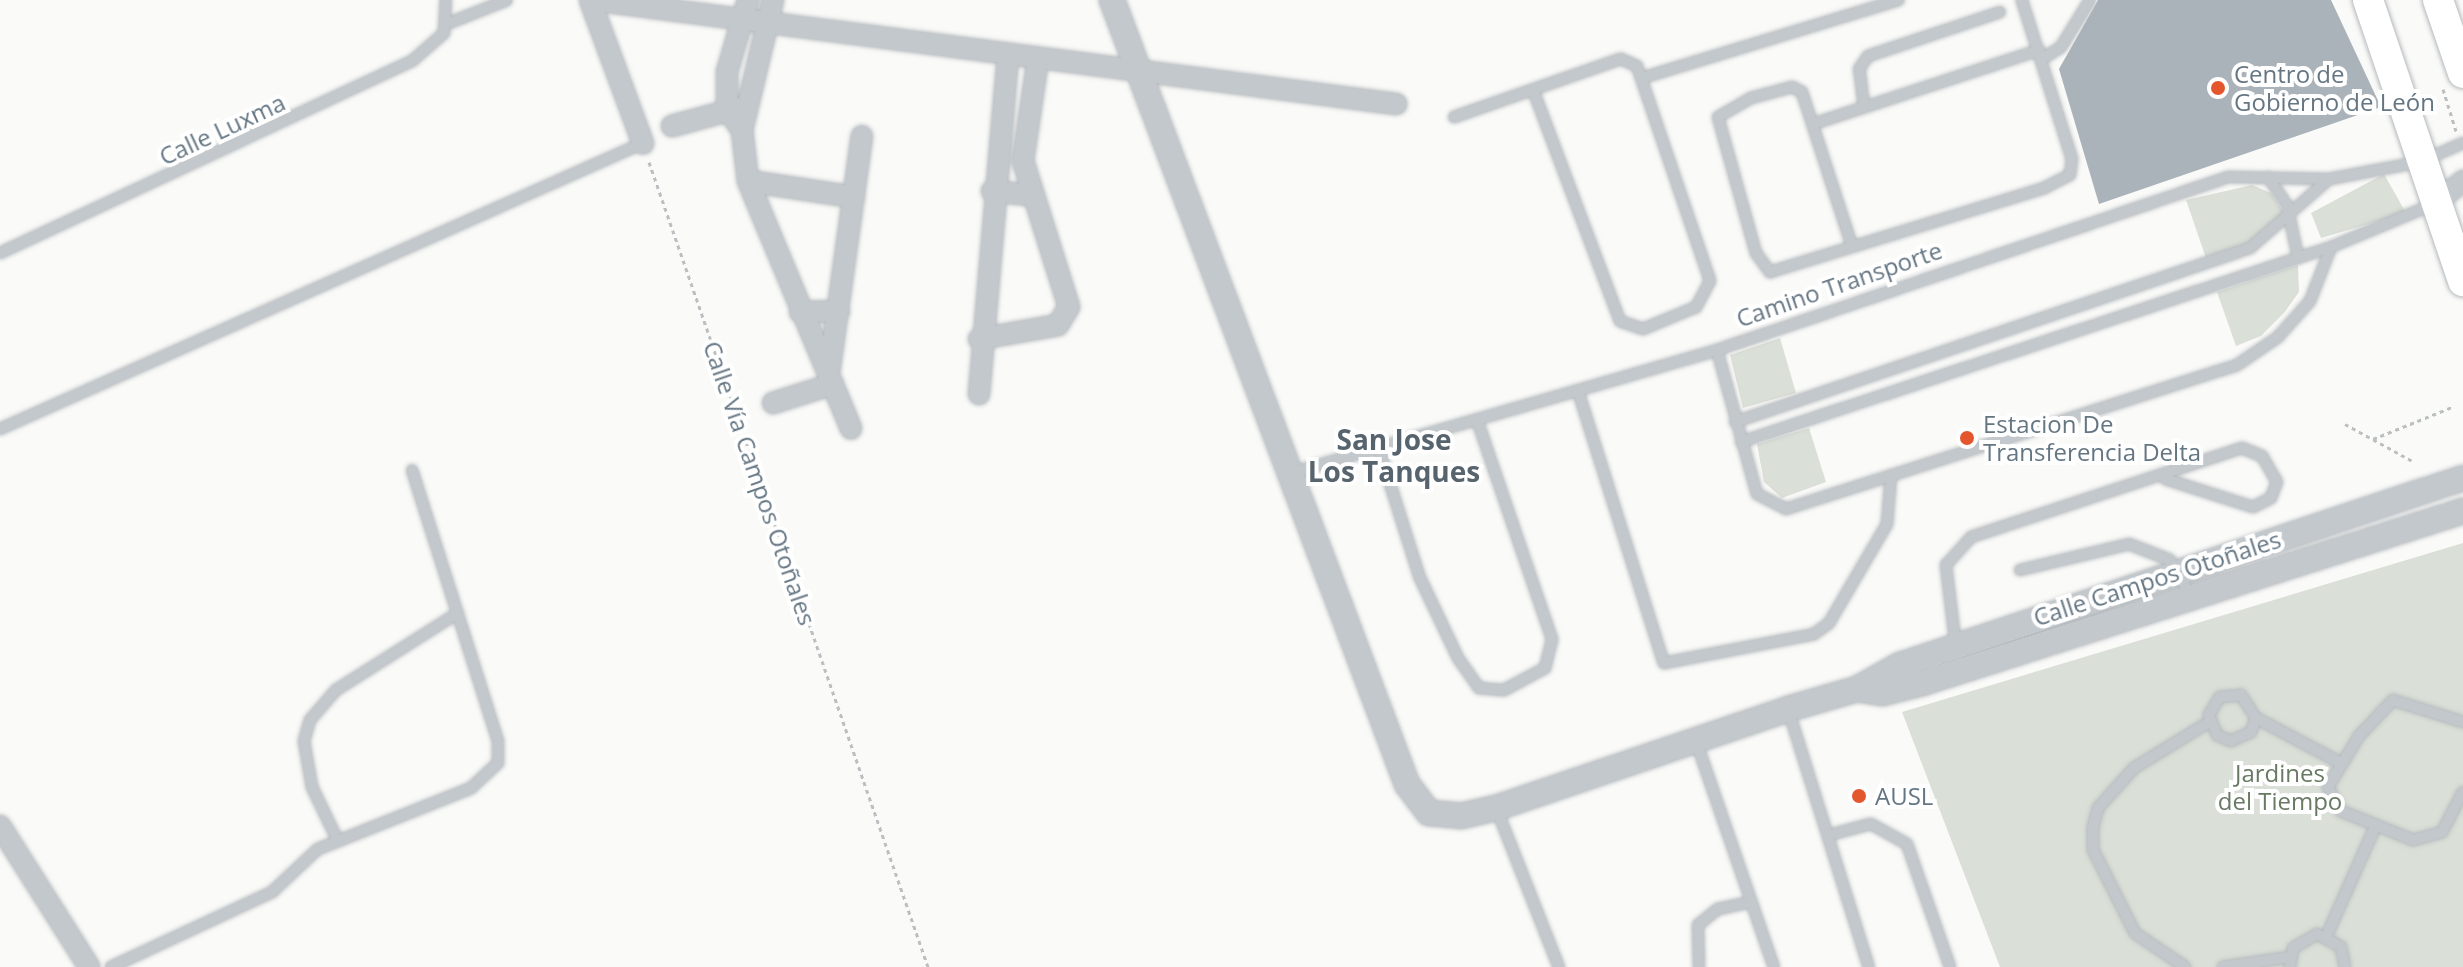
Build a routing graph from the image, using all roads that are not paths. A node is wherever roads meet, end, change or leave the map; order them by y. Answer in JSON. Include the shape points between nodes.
{"nodes":[{"id":1,"x":446,"y":0,"type":"edge"},
{"id":2,"x":507,"y":0,"type":"edge"},
{"id":3,"x":592,"y":0,"type":"edge"},
{"id":4,"x":773,"y":0,"type":"edge"},
{"id":5,"x":1112,"y":0,"type":"edge"},
{"id":6,"x":1899,"y":0,"type":"edge"},
{"id":7,"x":2022,"y":0,"type":"edge"},
{"id":8,"x":2090,"y":0,"type":"edge"},
{"id":9,"x":2368,"y":0,"type":"edge"},
{"id":10,"x":2438,"y":0,"type":"edge"},
{"id":11,"x":746,"y":9,"type":"edge"},
{"id":12,"x":2000,"y":12,"type":"dead end"},
{"id":13,"x":768,"y":21,"type":"junction"},
{"id":14,"x":449,"y":23,"type":"junction"},
{"id":15,"x":1008,"y":54,"type":"junction"},
{"id":16,"x":2041,"y":54,"type":"junction"},
{"id":17,"x":1038,"y":58,"type":"junction"},
{"id":18,"x":1136,"y":72,"type":"junction"},
{"id":19,"x":2463,"y":73,"type":"edge"},
{"id":20,"x":1645,"y":77,"type":"junction"},
{"id":21,"x":1534,"y":92,"type":"junction"},
{"id":22,"x":1396,"y":104,"type":"dead end"},
{"id":23,"x":750,"y":107,"type":"junction"},
{"id":24,"x":1864,"y":107,"type":"junction"},
{"id":25,"x":727,"y":109,"type":"junction"},
{"id":26,"x":1454,"y":117,"type":"dead end"},
{"id":27,"x":1816,"y":123,"type":"junction"},
{"id":28,"x":672,"y":126,"type":"dead end"},
{"id":29,"x":742,"y":130,"type":"junction"},
{"id":30,"x":862,"y":136,"type":"dead end"},
{"id":31,"x":643,"y":143,"type":"joint"},
{"id":32,"x":2463,"y":143,"type":"edge"},
{"id":33,"x":2420,"y":162,"type":"junction"},
{"id":34,"x":2268,"y":177,"type":"junction"},
{"id":35,"x":2329,"y":179,"type":"junction"},
{"id":36,"x":748,"y":181,"type":"junction"},
{"id":37,"x":2463,"y":181,"type":"edge"},
{"id":38,"x":992,"y":191,"type":"junction"},
{"id":39,"x":1030,"y":195,"type":"junction"},
{"id":40,"x":854,"y":197,"type":"junction"},
{"id":41,"x":2435,"y":203,"type":"junction"},
{"id":42,"x":2289,"y":220,"type":"junction"},
{"id":43,"x":1852,"y":246,"type":"junction"},
{"id":44,"x":2331,"y":247,"type":"junction"},
{"id":45,"x":0,"y":253,"type":"edge"},
{"id":46,"x":2298,"y":257,"type":"junction"},
{"id":47,"x":2463,"y":281,"type":"edge"},
{"id":48,"x":839,"y":311,"type":"junction"},
{"id":49,"x":800,"y":312,"type":"junction"},
{"id":50,"x":979,"y":339,"type":"junction"},
{"id":51,"x":1717,"y":350,"type":"junction"},
{"id":52,"x":831,"y":379,"type":"junction"},
{"id":53,"x":1578,"y":391,"type":"junction"},
{"id":54,"x":979,"y":394,"type":"dead end"},
{"id":55,"x":773,"y":403,"type":"dead end"},
{"id":56,"x":1477,"y":420,"type":"junction"},
{"id":57,"x":1735,"y":422,"type":"junction"},
{"id":58,"x":851,"y":428,"type":"dead end"},
{"id":59,"x":0,"y":429,"type":"edge"},
{"id":60,"x":1741,"y":442,"type":"junction"},
{"id":61,"x":1379,"y":449,"type":"junction"},
{"id":62,"x":412,"y":470,"type":"dead end"},
{"id":63,"x":1295,"y":472,"type":"junction"},
{"id":64,"x":1891,"y":475,"type":"junction"},
{"id":65,"x":2463,"y":478,"type":"edge"},
{"id":66,"x":2165,"y":479,"type":"junction"},
{"id":67,"x":2463,"y":511,"type":"edge"},
{"id":68,"x":2020,"y":570,"type":"dead end"},
{"id":69,"x":2180,"y":570,"type":"junction"},
{"id":70,"x":2191,"y":598,"type":"junction"},
{"id":71,"x":458,"y":613,"type":"junction"},
{"id":72,"x":1954,"y":646,"type":"junction"},
{"id":73,"x":1964,"y":670,"type":"junction"},
{"id":74,"x":1857,"y":689,"type":"junction"},
{"id":75,"x":1788,"y":709,"type":"junction"},
{"id":76,"x":2256,"y":718,"type":"junction"},
{"id":77,"x":2209,"y":722,"type":"junction"},
{"id":78,"x":2463,"y":722,"type":"edge"},
{"id":79,"x":1696,"y":741,"type":"junction"},
{"id":80,"x":2339,"y":762,"type":"junction"},
{"id":81,"x":2463,"y":792,"type":"edge"},
{"id":82,"x":1496,"y":808,"type":"junction"},
{"id":83,"x":2458,"y":817,"type":"edge"},
{"id":84,"x":0,"y":826,"type":"edge"},
{"id":85,"x":2375,"y":827,"type":"junction"},
{"id":86,"x":1833,"y":834,"type":"junction"},
{"id":87,"x":337,"y":839,"type":"junction"},
{"id":88,"x":1751,"y":902,"type":"junction"},
{"id":89,"x":2327,"y":935,"type":"junction"},
{"id":90,"x":2290,"y":962,"type":"edge"},
{"id":91,"x":89,"y":967,"type":"edge"},
{"id":92,"x":111,"y":967,"type":"edge"},
{"id":93,"x":1559,"y":967,"type":"edge"},
{"id":94,"x":1699,"y":967,"type":"edge"},
{"id":95,"x":1774,"y":967,"type":"edge"},
{"id":96,"x":1869,"y":967,"type":"edge"},
{"id":97,"x":1950,"y":967,"type":"edge"},
{"id":98,"x":2185,"y":967,"type":"edge"},
{"id":99,"x":2223,"y":967,"type":"edge"},
{"id":100,"x":2345,"y":967,"type":"edge"}],
"edges":[{"from":1,"to":14,"type":"lane"},
{"from":2,"to":14,"type":"lane","name":"Calle Luxma"},
{"from":3,"to":11,"type":"street"},
{"from":3,"to":31,"type":"street"},
{"from":4,"to":13,"type":"street"},
{"from":5,"to":18,"type":"street"},
{"from":6,"to":20,"type":"lane"},
{"from":7,"to":16,"type":"lane"},
{"from":8,"to":16,"type":"lane","via":[[2061,47]]},
{"from":9,"to":33,"type":"main road"},
{"from":10,"to":19,"type":"main road"},
{"from":11,"to":13,"type":"street"},
{"from":11,"to":25,"type":"street","via":[[727,72]]},
{"from":12,"to":24,"type":"lane","via":[[1868,56],[1859,69]]},
{"from":13,"to":15,"type":"street"},
{"from":13,"to":23,"type":"street"},
{"from":14,"to":45,"type":"lane","name":"Calle Luxma","via":[[412,61]]},
{"from":15,"to":17,"type":"street"},
{"from":15,"to":38,"type":"street"},
{"from":16,"to":24,"type":"lane"},
{"from":16,"to":43,"type":"lane","via":[[2072,159],[2070,175]]},
{"from":17,"to":18,"type":"street"},
{"from":17,"to":39,"type":"street","via":[[1023,161]]},
{"from":18,"to":22,"type":"street"},
{"from":18,"to":63,"type":"street"},
{"from":20,"to":21,"type":"lane","via":[[1621,59]]},
{"from":20,"to":21,"type":"lane","via":[[1710,281],[1696,307],[1643,329],[1624,326],[1610,305]]},
{"from":21,"to":26,"type":"lane"},
{"from":23,"to":25,"type":"street"},
{"from":23,"to":29,"type":"street"},
{"from":24,"to":27,"type":"lane"},
{"from":25,"to":28,"type":"street"},
{"from":25,"to":29,"type":"street"},
{"from":27,"to":43,"type":"lane"},
{"from":27,"to":43,"type":"lane","via":[[1802,92],[1792,87],[1733,104],[1716,127],[1767,269]]},
{"from":29,"to":36,"type":"street"},
{"from":30,"to":40,"type":"street"},
{"from":31,"to":59,"type":"lane"},
{"from":32,"to":33,"type":"lane","name":"Camino Transporte"},
{"from":33,"to":35,"type":"lane","name":"Camino Transporte"},
{"from":33,"to":41,"type":"main road"},
{"from":34,"to":35,"type":"lane","name":"Camino Transporte"},
{"from":34,"to":42,"type":"lane"},
{"from":34,"to":51,"type":"lane","name":"Camino Transporte","via":[[2228,177],[2180,191]]},
{"from":35,"to":42,"type":"lane"},
{"from":36,"to":40,"type":"street"},
{"from":36,"to":49,"type":"street"},
{"from":37,"to":41,"type":"street"},
{"from":38,"to":39,"type":"street"},
{"from":38,"to":50,"type":"street"},
{"from":39,"to":50,"type":"street","via":[[1069,307],[1058,325]]},
{"from":40,"to":48,"type":"street"},
{"from":41,"to":44,"type":"lane","via":[[2404,221]]},
{"from":41,"to":47,"type":"main road"},
{"from":42,"to":46,"type":"lane"},
{"from":42,"to":57,"type":"lane","via":[[2250,248],[2190,272]]},
{"from":44,"to":46,"type":"lane"},
{"from":44,"to":64,"type":"lane","name":"Camino Transporte","via":[[2310,301],[2278,337],[2237,365]]},
{"from":46,"to":60,"type":"lane"},
{"from":48,"to":49,"type":"street"},
{"from":48,"to":52,"type":"street"},
{"from":49,"to":52,"type":"street"},
{"from":50,"to":54,"type":"street"},
{"from":51,"to":53,"type":"lane"},
{"from":51,"to":57,"type":"lane","name":"Camino Transporte"},
{"from":52,"to":55,"type":"street"},
{"from":52,"to":58,"type":"street"},
{"from":53,"to":56,"type":"lane"},
{"from":53,"to":64,"type":"lane","via":[[1664,663],[1814,634],[1829,623],[1887,524]]},
{"from":56,"to":61,"type":"lane"},
{"from":56,"to":61,"type":"lane","via":[[1552,639],[1545,668],[1504,690],[1479,688],[1458,658],[1420,578]]},
{"from":57,"to":60,"type":"lane","name":"Camino Transporte"},
{"from":60,"to":64,"type":"lane","name":"Camino Transporte","via":[[1757,494],[1773,507]]},
{"from":61,"to":63,"type":"lane"},
{"from":62,"to":71,"type":"lane"},
{"from":63,"to":82,"type":"street","name":"Calle Campos Otoñales","via":[[1419,806],[1442,817]]},
{"from":65,"to":69,"type":"street","name":"Calle Campos Otoñales"},
{"from":66,"to":66,"type":"lane","via":[[2253,507],[2271,498],[2277,482],[2262,456],[2242,448]]},
{"from":66,"to":72,"type":"lane","via":[[1959,545],[1943,584]]},
{"from":67,"to":70,"type":"street","name":"Calle Campos Otoñales"},
{"from":68,"to":69,"type":"lane","via":[[2129,544]]},
{"from":69,"to":70,"type":"lane"},
{"from":69,"to":72,"type":"street","name":"Calle Campos Otoñales"},
{"from":70,"to":73,"type":"street","name":"Calle Campos Otoñales"},
{"from":71,"to":87,"type":"lane","via":[[336,690],[310,720],[304,741],[312,787]]},
{"from":71,"to":87,"type":"lane","via":[[498,741],[498,763],[471,788]]},
{"from":72,"to":73,"type":"lane"},
{"from":72,"to":74,"type":"street","name":"Calle Campos Otoñales","via":[[1877,673]]},
{"from":73,"to":74,"type":"street","name":"Calle Campos Otoñales","via":[[1883,693]]},
{"from":74,"to":75,"type":"street","name":"Calle Campos Otoñales"},
{"from":75,"to":79,"type":"street","name":"Calle Campos Otoñales"},
{"from":75,"to":86,"type":"lane"},
{"from":76,"to":77,"type":"lane","via":[[2238,740],[2217,735]]},
{"from":76,"to":77,"type":"lane","via":[[2247,699],[2234,694],[2214,702]]},
{"from":76,"to":80,"type":"lane"},
{"from":77,"to":98,"type":"lane","via":[[2134,768],[2103,801],[2093,827],[2093,850],[2135,933]]},
{"from":78,"to":80,"type":"lane","via":[[2393,700]]},
{"from":79,"to":82,"type":"street","name":"Calle Campos Otoñales"},
{"from":79,"to":88,"type":"lane"},
{"from":80,"to":85,"type":"lane","via":[[2328,787],[2332,799]]},
{"from":81,"to":83,"type":"lane"},
{"from":82,"to":93,"type":"lane"},
{"from":83,"to":85,"type":"lane","via":[[2429,839]]},
{"from":84,"to":91,"type":"street"},
{"from":85,"to":89,"type":"lane"},
{"from":86,"to":96,"type":"lane"},
{"from":86,"to":97,"type":"lane","via":[[1871,824],[1907,844]]},
{"from":87,"to":92,"type":"lane","via":[[272,892]]},
{"from":88,"to":94,"type":"lane","via":[[1718,909],[1698,925]]},
{"from":88,"to":95,"type":"lane"},
{"from":89,"to":90,"type":"lane","via":[[2300,941]]},
{"from":89,"to":100,"type":"lane","via":[[2341,947]]},
{"from":90,"to":99,"type":"lane"}]}
